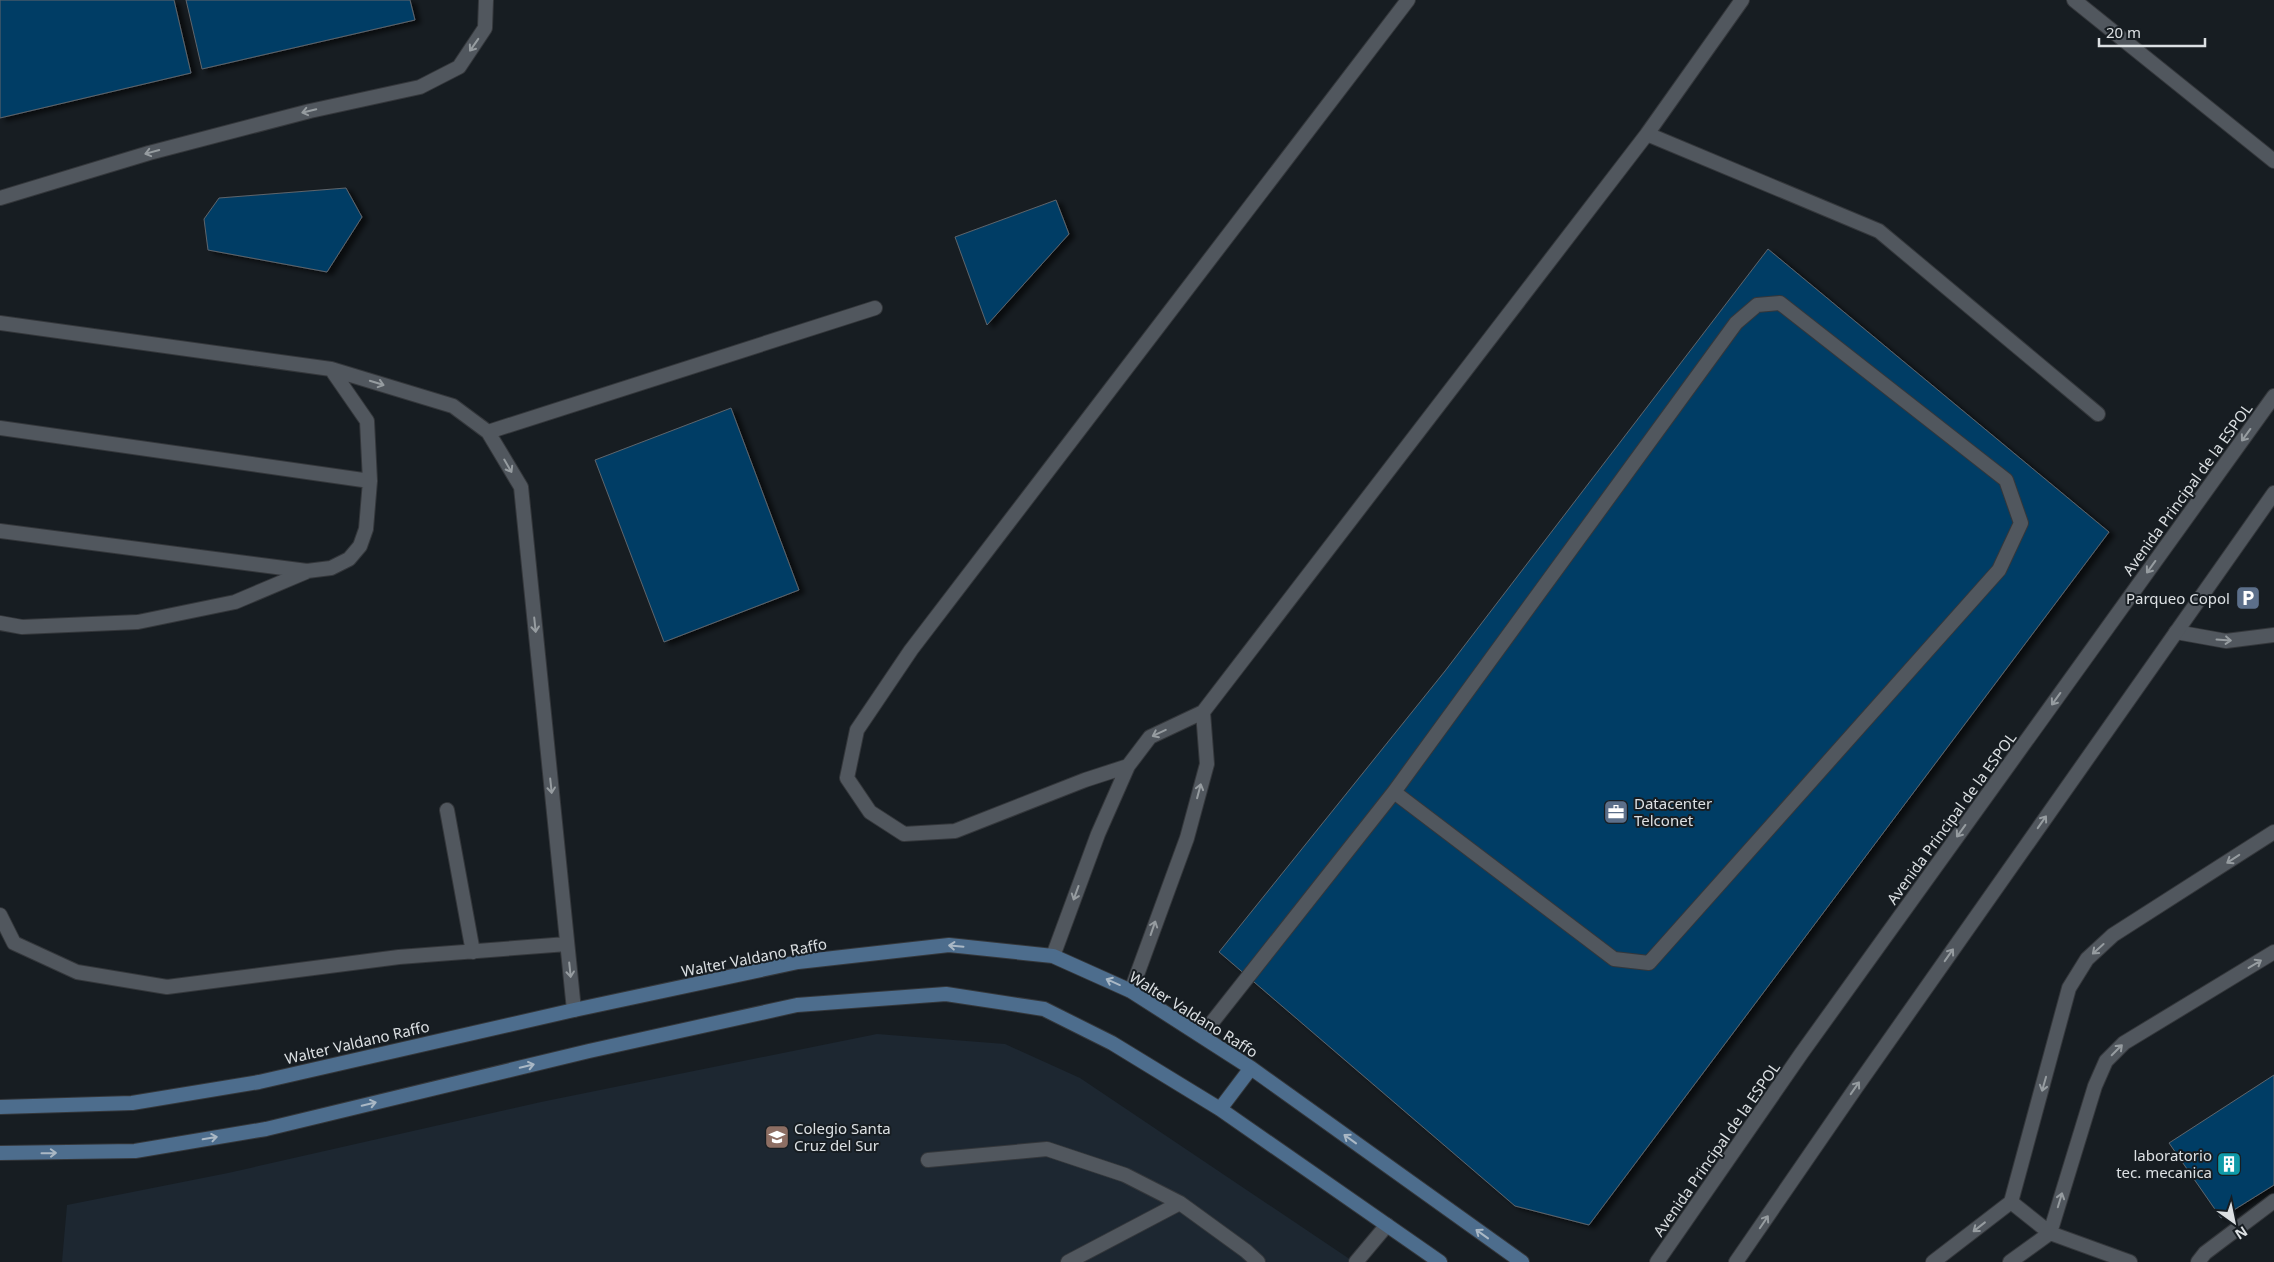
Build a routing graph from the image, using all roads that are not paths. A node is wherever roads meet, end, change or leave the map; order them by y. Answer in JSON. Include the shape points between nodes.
{"nodes":[{"id":1,"x":486,"y":0,"type":"edge"},
{"id":2,"x":1408,"y":0,"type":"edge"},
{"id":3,"x":1742,"y":0,"type":"edge"},
{"id":4,"x":2074,"y":0,"type":"edge"},
{"id":5,"x":1648,"y":134,"type":"junction"},
{"id":6,"x":2274,"y":161,"type":"edge"},
{"id":7,"x":0,"y":198,"type":"edge"},
{"id":8,"x":875,"y":308,"type":"dead end"},
{"id":9,"x":0,"y":323,"type":"edge"},
{"id":10,"x":330,"y":369,"type":"junction"},
{"id":11,"x":2274,"y":396,"type":"edge"},
{"id":12,"x":2098,"y":414,"type":"dead end"},
{"id":13,"x":0,"y":428,"type":"edge"},
{"id":14,"x":488,"y":432,"type":"junction"},
{"id":15,"x":370,"y":481,"type":"junction"},
{"id":16,"x":2274,"y":493,"type":"edge"},
{"id":17,"x":0,"y":531,"type":"edge"},
{"id":18,"x":307,"y":571,"type":"junction"},
{"id":19,"x":0,"y":623,"type":"edge"},
{"id":20,"x":2176,"y":632,"type":"junction"},
{"id":21,"x":2274,"y":635,"type":"edge"},
{"id":22,"x":1203,"y":712,"type":"junction"},
{"id":23,"x":1128,"y":766,"type":"junction"},
{"id":24,"x":1394,"y":792,"type":"junction"},
{"id":25,"x":447,"y":810,"type":"dead end"},
{"id":26,"x":2274,"y":832,"type":"edge"},
{"id":27,"x":0,"y":915,"type":"edge"},
{"id":28,"x":567,"y":944,"type":"junction"},
{"id":29,"x":474,"y":952,"type":"junction"},
{"id":30,"x":2274,"y":952,"type":"edge"},
{"id":31,"x":1052,"y":956,"type":"junction"},
{"id":32,"x":1132,"y":991,"type":"junction"},
{"id":33,"x":574,"y":1010,"type":"junction"},
{"id":34,"x":1202,"y":1035,"type":"junction"},
{"id":35,"x":1251,"y":1068,"type":"junction"},
{"id":36,"x":0,"y":1107,"type":"edge"},
{"id":37,"x":1220,"y":1109,"type":"junction"},
{"id":38,"x":0,"y":1153,"type":"edge"},
{"id":39,"x":928,"y":1160,"type":"dead end"},
{"id":40,"x":2274,"y":1201,"type":"edge"},
{"id":41,"x":2011,"y":1202,"type":"junction"},
{"id":42,"x":1180,"y":1203,"type":"junction"},
{"id":43,"x":1387,"y":1225,"type":"junction"},
{"id":44,"x":2050,"y":1233,"type":"junction"},
{"id":45,"x":1068,"y":1262,"type":"edge"},
{"id":46,"x":1258,"y":1262,"type":"edge"},
{"id":47,"x":1356,"y":1262,"type":"edge"},
{"id":48,"x":1440,"y":1262,"type":"edge"},
{"id":49,"x":1522,"y":1262,"type":"edge"},
{"id":50,"x":1656,"y":1262,"type":"edge"},
{"id":51,"x":1736,"y":1262,"type":"edge"},
{"id":52,"x":1934,"y":1262,"type":"edge"},
{"id":53,"x":2010,"y":1262,"type":"edge"},
{"id":54,"x":2130,"y":1262,"type":"edge"},
{"id":55,"x":2198,"y":1262,"type":"edge"}],
"edges":[{"from":1,"to":7,"type":"street","one_way":true,"via":[[485,28],[459,67],[420,87],[310,111],[148,153]]},
{"from":2,"to":23,"type":"street","via":[[911,650],[857,730],[847,778],[870,812],[904,834],[913,834],[956,832],[1066,787]]},
{"from":3,"to":5,"type":"street"},
{"from":4,"to":6,"type":"street"},
{"from":5,"to":12,"type":"street","via":[[1879,231]]},
{"from":5,"to":22,"type":"street"},
{"from":8,"to":14,"type":"street"},
{"from":9,"to":10,"type":"street"},
{"from":10,"to":14,"type":"street","one_way":true,"via":[[453,406]]},
{"from":10,"to":15,"type":"street","via":[[367,421]]},
{"from":11,"to":50,"type":"street","name":"Avenida Principal de la ESPOL","one_way":true,"via":[[1801,1054]]},
{"from":13,"to":15,"type":"street"},
{"from":14,"to":28,"type":"street","one_way":true,"via":[[521,487]]},
{"from":15,"to":18,"type":"street","via":[[366,529],[360,546],[349,559],[331,568]]},
{"from":16,"to":20,"type":"street"},
{"from":17,"to":18,"type":"street"},
{"from":18,"to":19,"type":"street","via":[[235,602],[138,622],[22,627]]},
{"from":20,"to":21,"type":"street","one_way":true,"via":[[2226,641]]},
{"from":51,"to":20,"type":"street","one_way":true},
{"from":22,"to":23,"type":"street","one_way":true,"via":[[1150,737]]},
{"from":32,"to":22,"type":"street","one_way":true,"via":[[1186,838],[1207,764]]},
{"from":23,"to":31,"type":"street","one_way":true,"via":[[1098,834]]},
{"from":24,"to":24,"type":"street","via":[[1736,323],[1757,305],[1780,303],[2006,480],[2022,523],[1999,570],[1649,964],[1614,959]]},
{"from":24,"to":34,"type":"street"},
{"from":25,"to":29,"type":"street"},
{"from":26,"to":41,"type":"street","one_way":true,"via":[[2114,935],[2087,959],[2069,988]]},
{"from":27,"to":29,"type":"street","via":[[14,943],[77,972],[167,987],[400,957]]},
{"from":28,"to":29,"type":"street"},
{"from":28,"to":33,"type":"street","one_way":true},
{"from":44,"to":30,"type":"street","one_way":true,"via":[[2095,1086],[2106,1061],[2124,1043]]},
{"from":32,"to":31,"type":"main road","name":"Walter Valdano Raffo","one_way":true},
{"from":31,"to":33,"type":"main road","name":"Walter Valdano Raffo","one_way":true,"via":[[949,945],[798,962]]},
{"from":32,"to":34,"type":"main road","name":"Walter Valdano Raffo"},
{"from":33,"to":36,"type":"main road","name":"Walter Valdano Raffo","via":[[259,1082],[132,1102]]},
{"from":34,"to":35,"type":"main road","name":"Walter Valdano Raffo"},
{"from":35,"to":37,"type":"main road"},
{"from":49,"to":35,"type":"main road","name":"Walter Valdano Raffo","one_way":true},
{"from":38,"to":37,"type":"main road","one_way":true,"via":[[135,1151],[266,1129],[798,1006],[946,994],[1044,1009],[1112,1043]]},
{"from":37,"to":43,"type":"main road"},
{"from":39,"to":42,"type":"street","via":[[1047,1149],[1125,1175]]},
{"from":40,"to":55,"type":"street","via":[[2205,1252]]},
{"from":41,"to":44,"type":"street"},
{"from":41,"to":52,"type":"street","one_way":true},
{"from":42,"to":45,"type":"street"},
{"from":42,"to":46,"type":"street"},
{"from":43,"to":47,"type":"street"},
{"from":43,"to":48,"type":"main road"},
{"from":44,"to":53,"type":"street"},
{"from":44,"to":54,"type":"street"}]}
